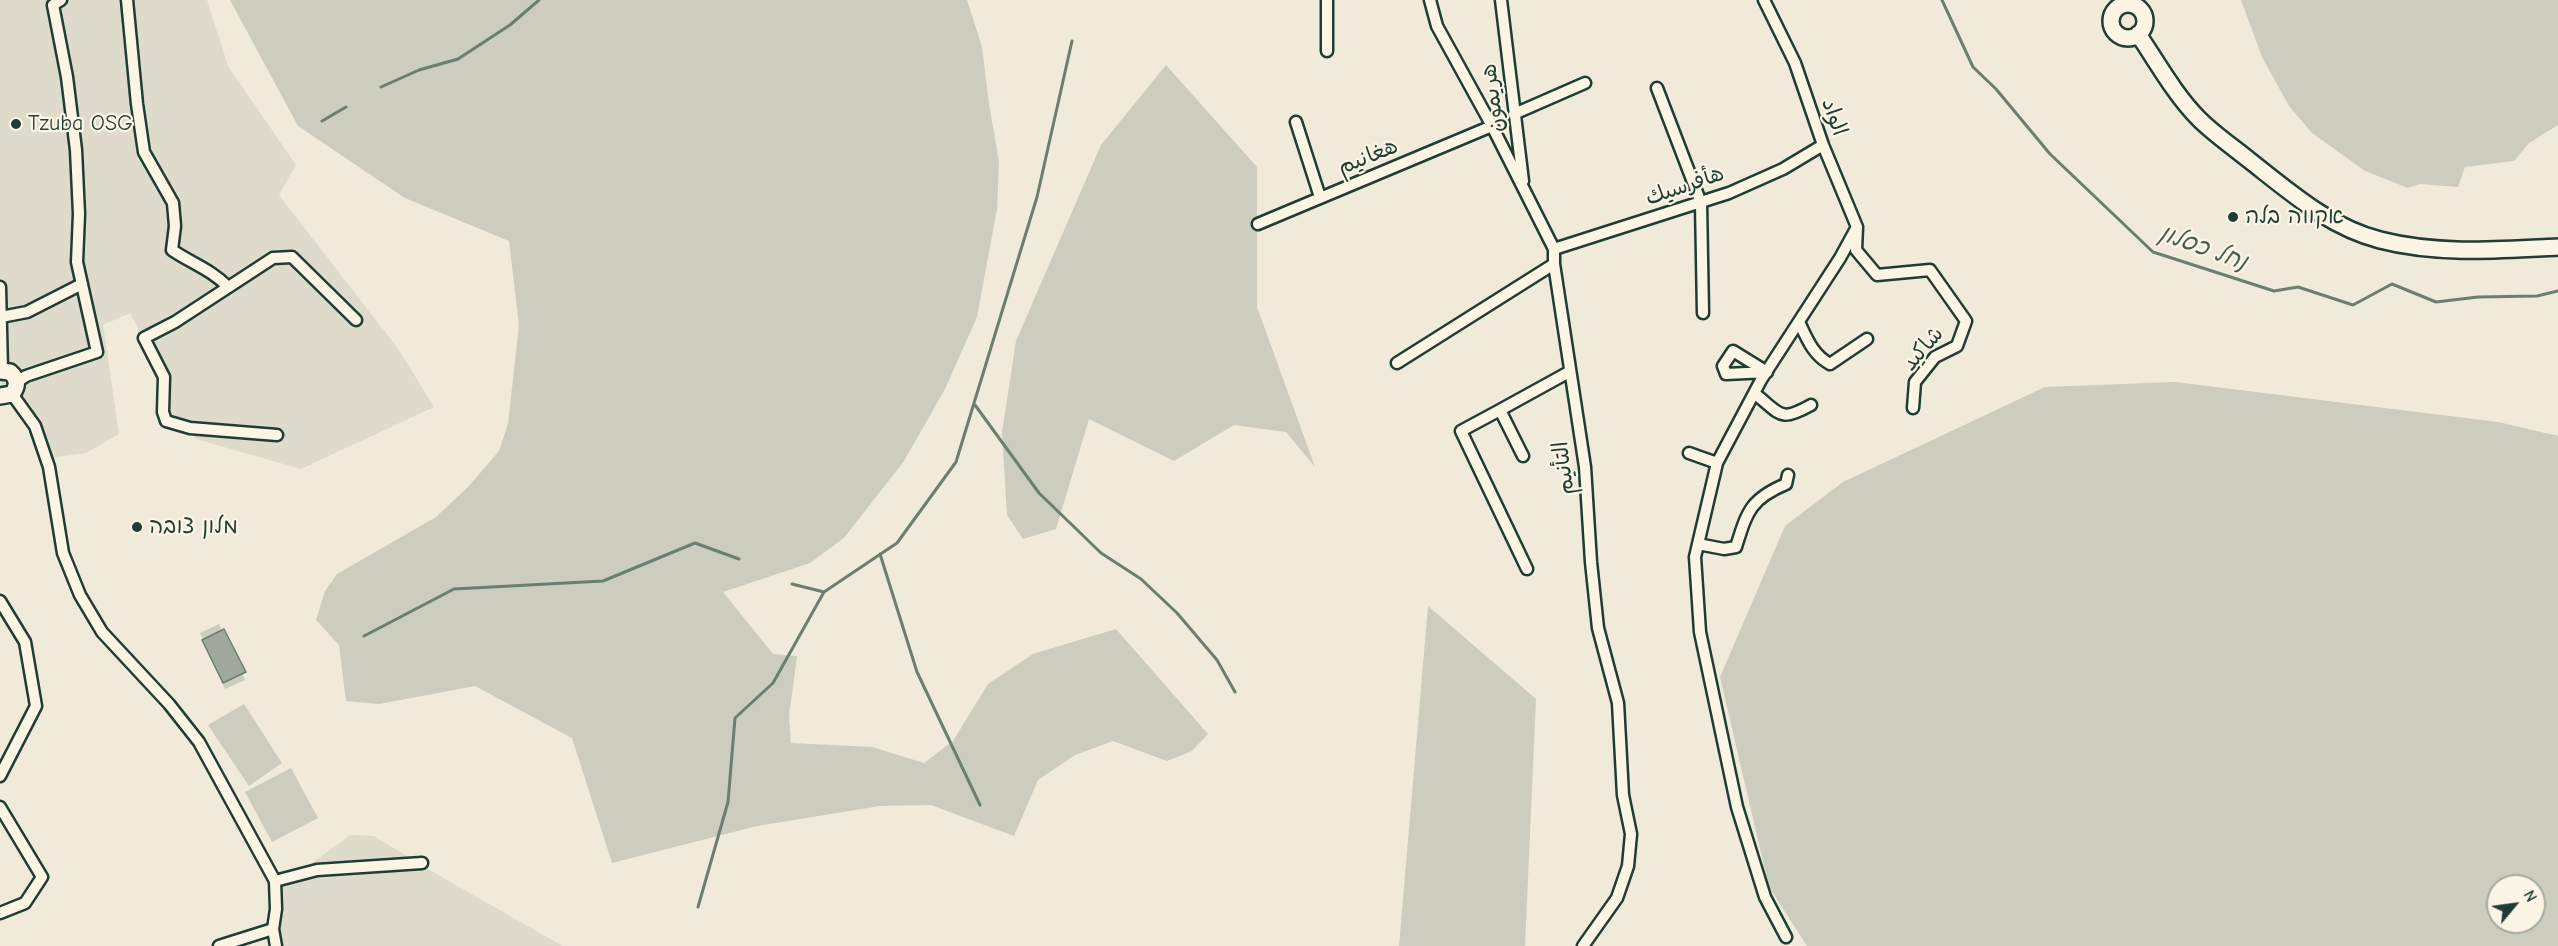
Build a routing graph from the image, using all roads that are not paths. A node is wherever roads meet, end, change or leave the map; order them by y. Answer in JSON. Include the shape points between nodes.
{"nodes":[{"id":1,"x":61,"y":0,"type":"edge"},
{"id":2,"x":127,"y":0,"type":"edge"},
{"id":3,"x":1327,"y":0,"type":"edge"},
{"id":4,"x":1430,"y":0,"type":"edge"},
{"id":5,"x":1501,"y":0,"type":"edge"},
{"id":6,"x":1764,"y":0,"type":"edge"},
{"id":7,"x":2118,"y":3,"type":"edge"},
{"id":8,"x":2138,"y":34,"type":"junction"},
{"id":9,"x":1327,"y":51,"type":"dead end"},
{"id":10,"x":1585,"y":83,"type":"dead end"},
{"id":11,"x":1657,"y":88,"type":"dead end"},
{"id":12,"x":1514,"y":114,"type":"junction"},
{"id":13,"x":1296,"y":122,"type":"dead end"},
{"id":14,"x":1492,"y":126,"type":"junction"},
{"id":15,"x":1823,"y":145,"type":"junction"},
{"id":16,"x":1524,"y":192,"type":"junction"},
{"id":17,"x":1320,"y":197,"type":"junction"},
{"id":18,"x":1701,"y":203,"type":"junction"},
{"id":19,"x":1258,"y":224,"type":"dead end"},
{"id":20,"x":1857,"y":227,"type":"junction"},
{"id":21,"x":2558,"y":247,"type":"edge"},
{"id":22,"x":1554,"y":249,"type":"junction"},
{"id":23,"x":1856,"y":250,"type":"joint"},
{"id":24,"x":1554,"y":264,"type":"junction"},
{"id":25,"x":82,"y":284,"type":"junction"},
{"id":26,"x":0,"y":287,"type":"edge"},
{"id":27,"x":228,"y":287,"type":"junction"},
{"id":28,"x":1703,"y":313,"type":"dead end"},
{"id":29,"x":1,"y":316,"type":"edge"},
{"id":30,"x":356,"y":320,"type":"dead end"},
{"id":31,"x":1799,"y":322,"type":"junction"},
{"id":32,"x":1868,"y":339,"type":"dead end"},
{"id":33,"x":1397,"y":363,"type":"dead end"},
{"id":34,"x":1,"y":371,"type":"edge"},
{"id":35,"x":1569,"y":372,"type":"junction"},
{"id":36,"x":10,"y":391,"type":"edge"},
{"id":37,"x":1755,"y":393,"type":"junction"},
{"id":38,"x":1811,"y":405,"type":"dead end"},
{"id":39,"x":1913,"y":408,"type":"dead end"},
{"id":40,"x":1500,"y":410,"type":"junction"},
{"id":41,"x":277,"y":435,"type":"dead end"},
{"id":42,"x":1689,"y":453,"type":"dead end"},
{"id":43,"x":1523,"y":456,"type":"dead end"},
{"id":44,"x":1717,"y":463,"type":"junction"},
{"id":45,"x":1788,"y":475,"type":"dead end"},
{"id":46,"x":1698,"y":544,"type":"junction"},
{"id":47,"x":1527,"y":569,"type":"dead end"},
{"id":48,"x":0,"y":601,"type":"edge"},
{"id":49,"x":0,"y":776,"type":"edge"},
{"id":50,"x":0,"y":807,"type":"edge"},
{"id":51,"x":422,"y":863,"type":"dead end"},
{"id":52,"x":275,"y":881,"type":"junction"},
{"id":53,"x":0,"y":913,"type":"edge"},
{"id":54,"x":273,"y":930,"type":"junction"},
{"id":55,"x":1786,"y":937,"type":"dead end"},
{"id":56,"x":219,"y":946,"type":"edge"},
{"id":57,"x":276,"y":946,"type":"edge"},
{"id":58,"x":1583,"y":946,"type":"edge"}],
"edges":[{"from":1,"to":25,"type":"street","via":[[53,5],[76,150],[77,262]]},
{"from":2,"to":27,"type":"street","via":[[144,152],[173,203],[172,250],[214,273]]},
{"from":3,"to":9,"type":"street"},
{"from":4,"to":14,"type":"street","name":"التأنيم","via":[[1437,26]]},
{"from":5,"to":12,"type":"street","name":"هريمون"},
{"from":6,"to":15,"type":"street","name":"الواد","via":[[1795,63]]},
{"from":7,"to":8,"type":"main road","via":[[2134,5],[2143,13],[2144,24]]},
{"from":7,"to":8,"type":"main road","via":[[2111,19],[2114,31],[2124,37]]},
{"from":8,"to":21,"type":"main road","via":[[2199,120],[2304,203],[2344,228],[2383,241],[2450,249]]},
{"from":10,"to":12,"type":"street"},
{"from":11,"to":18,"type":"street"},
{"from":12,"to":16,"type":"street","name":"هريمون"},
{"from":13,"to":17,"type":"street"},
{"from":14,"to":16,"type":"street","name":"التأنيم"},
{"from":14,"to":17,"type":"street","name":"هغانيم"},
{"from":15,"to":18,"type":"street","name":"هأفرسيك","via":[[1783,169]]},
{"from":15,"to":20,"type":"street","name":"الواد"},
{"from":16,"to":22,"type":"street","name":"التأنيم"},
{"from":17,"to":19,"type":"street","name":"هغانيم"},
{"from":18,"to":22,"type":"street","name":"هأفرسيك"},
{"from":18,"to":28,"type":"street"},
{"from":20,"to":23,"type":"street","name":"الواد"},
{"from":20,"to":31,"type":"street"},
{"from":22,"to":24,"type":"street","name":"التأنيم"},
{"from":23,"to":39,"type":"street","name":"شاكيد","via":[[1877,276],[1930,270],[1966,321],[1957,346],[1935,357],[1916,382]]},
{"from":24,"to":33,"type":"street"},
{"from":24,"to":35,"type":"street","name":"التأنيم"},
{"from":25,"to":29,"type":"street","via":[[27,312]]},
{"from":25,"to":36,"type":"street","via":[[97,352],[26,376]]},
{"from":26,"to":29,"type":"street"},
{"from":27,"to":30,"type":"street","via":[[273,258],[292,257]]},
{"from":27,"to":41,"type":"street","via":[[144,338],[164,377],[163,412],[166,421],[190,428]]},
{"from":29,"to":34,"type":"street"},
{"from":31,"to":32,"type":"street","via":[[1809,345],[1821,360],[1830,364]]},
{"from":31,"to":37,"type":"street"},
{"from":34,"to":36,"type":"main road","via":[[10,372]]},
{"from":35,"to":40,"type":"street"},
{"from":35,"to":58,"type":"street","name":"التأنيم","via":[[1585,467],[1598,628],[1618,703],[1623,795],[1631,834],[1628,866],[1617,898]]},
{"from":36,"to":52,"type":"street","via":[[35,426],[46,457],[63,553],[80,595],[102,632],[199,742]]},
{"from":37,"to":38,"type":"street","via":[[1783,415],[1793,416]]},
{"from":37,"to":44,"type":"street"},
{"from":40,"to":43,"type":"street"},
{"from":40,"to":47,"type":"street","via":[[1461,431]]},
{"from":42,"to":44,"type":"street"},
{"from":44,"to":46,"type":"street"},
{"from":45,"to":46,"type":"street","via":[[1786,484],[1759,497],[1749,511],[1736,547]]},
{"from":46,"to":55,"type":"street","via":[[1695,557],[1700,632],[1737,807],[1765,897]]},
{"from":48,"to":49,"type":"street","via":[[25,642],[36,706]]},
{"from":50,"to":53,"type":"street","via":[[42,877],[26,903]]},
{"from":51,"to":52,"type":"street","via":[[318,870]]},
{"from":52,"to":54,"type":"street"},
{"from":54,"to":56,"type":"street"},
{"from":54,"to":57,"type":"street"}]}
